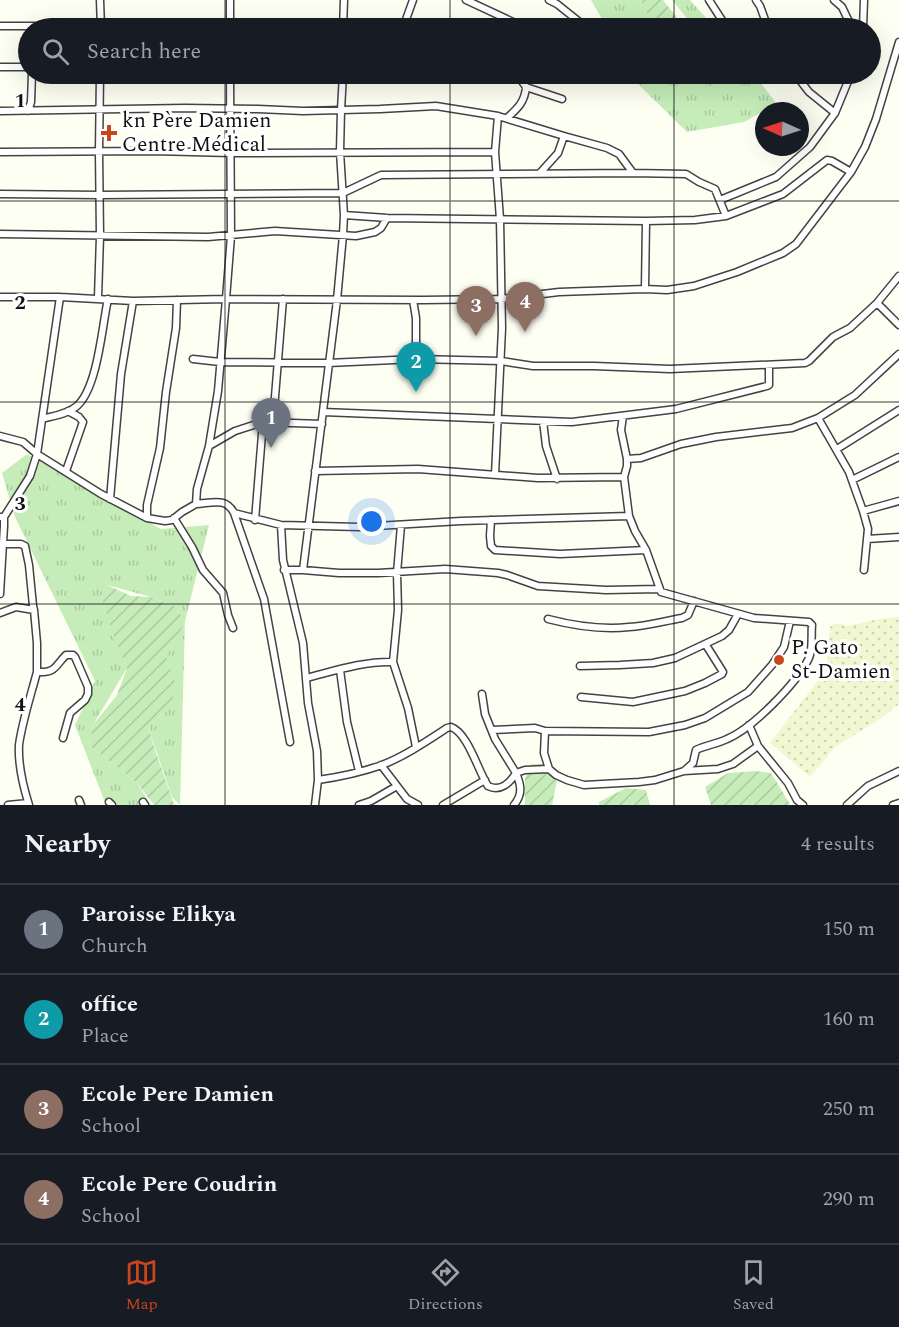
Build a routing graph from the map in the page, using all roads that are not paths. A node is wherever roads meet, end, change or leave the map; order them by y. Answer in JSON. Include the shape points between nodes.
{"nodes":[{"id":1,"x":100,"y":0,"type":"edge"},
{"id":2,"x":230,"y":0,"type":"edge"},
{"id":3,"x":344,"y":0,"type":"edge"},
{"id":4,"x":413,"y":0,"type":"edge"},
{"id":5,"x":466,"y":0,"type":"edge"},
{"id":6,"x":549,"y":0,"type":"edge"},
{"id":7,"x":709,"y":0,"type":"edge"},
{"id":8,"x":756,"y":0,"type":"edge"},
{"id":9,"x":834,"y":0,"type":"edge"},
{"id":10,"x":864,"y":0,"type":"edge"},
{"id":11,"x":101,"y":18,"type":"edge"},
{"id":12,"x":230,"y":18,"type":"edge"},
{"id":13,"x":343,"y":18,"type":"edge"},
{"id":14,"x":407,"y":18,"type":"edge"},
{"id":15,"x":505,"y":18,"type":"edge"},
{"id":16,"x":574,"y":18,"type":"edge"},
{"id":17,"x":721,"y":18,"type":"edge"},
{"id":18,"x":764,"y":18,"type":"edge"},
{"id":19,"x":847,"y":18,"type":"edge"},
{"id":20,"x":863,"y":18,"type":"edge"},
{"id":21,"x":0,"y":26,"type":"edge"},
{"id":22,"x":18,"y":26,"type":"edge"},
{"id":23,"x":899,"y":42,"type":"edge"},
{"id":24,"x":0,"y":67,"type":"edge"},
{"id":25,"x":18,"y":67,"type":"edge"},
{"id":26,"x":32,"y":84,"type":"edge"},
{"id":27,"x":100,"y":84,"type":"edge"},
{"id":28,"x":230,"y":84,"type":"edge"},
{"id":29,"x":342,"y":84,"type":"edge"},
{"id":30,"x":523,"y":84,"type":"edge"},
{"id":31,"x":803,"y":84,"type":"edge"},
{"id":32,"x":847,"y":84,"type":"edge"},
{"id":33,"x":526,"y":87,"type":"junction"},
{"id":34,"x":562,"y":99,"type":"dead end"},
{"id":35,"x":230,"y":108,"type":"junction"},
{"id":36,"x":99,"y":110,"type":"junction"},
{"id":37,"x":341,"y":110,"type":"junction"},
{"id":38,"x":0,"y":111,"type":"edge"},
{"id":39,"x":28,"y":111,"type":"junction"},
{"id":40,"x":835,"y":113,"type":"junction"},
{"id":41,"x":498,"y":116,"type":"junction"},
{"id":42,"x":507,"y":118,"type":"junction"},
{"id":43,"x":564,"y":136,"type":"junction"},
{"id":44,"x":0,"y":152,"type":"edge"},
{"id":45,"x":99,"y":152,"type":"junction"},
{"id":46,"x":340,"y":152,"type":"junction"},
{"id":47,"x":495,"y":152,"type":"junction"},
{"id":48,"x":231,"y":153,"type":"junction"},
{"id":49,"x":633,"y":172,"type":"junction"},
{"id":50,"x":851,"y":172,"type":"junction"},
{"id":51,"x":540,"y":173,"type":"junction"},
{"id":52,"x":497,"y":174,"type":"junction"},
{"id":53,"x":231,"y":193,"type":"junction"},
{"id":54,"x":343,"y":193,"type":"junction"},
{"id":55,"x":0,"y":194,"type":"edge"},
{"id":56,"x":100,"y":195,"type":"junction"},
{"id":57,"x":720,"y":200,"type":"junction"},
{"id":58,"x":344,"y":215,"type":"junction"},
{"id":59,"x":726,"y":216,"type":"junction"},
{"id":60,"x":387,"y":218,"type":"junction"},
{"id":61,"x":500,"y":219,"type":"junction"},
{"id":62,"x":646,"y":221,"type":"junction"},
{"id":63,"x":0,"y":234,"type":"edge"},
{"id":64,"x":100,"y":236,"type":"junction"},
{"id":65,"x":231,"y":236,"type":"junction"},
{"id":66,"x":343,"y":236,"type":"junction"},
{"id":67,"x":899,"y":276,"type":"edge"},
{"id":68,"x":645,"y":289,"type":"junction"},
{"id":69,"x":0,"y":297,"type":"edge"},
{"id":70,"x":60,"y":297,"type":"junction"},
{"id":71,"x":98,"y":298,"type":"junction"},
{"id":72,"x":108,"y":298,"type":"junction"},
{"id":73,"x":501,"y":298,"type":"junction"},
{"id":74,"x":226,"y":299,"type":"junction"},
{"id":75,"x":283,"y":299,"type":"junction"},
{"id":76,"x":133,"y":300,"type":"junction"},
{"id":77,"x":177,"y":300,"type":"junction"},
{"id":78,"x":337,"y":300,"type":"junction"},
{"id":79,"x":413,"y":300,"type":"junction"},
{"id":80,"x":877,"y":303,"type":"junction"},
{"id":81,"x":899,"y":325,"type":"edge"},
{"id":82,"x":899,"y":354,"type":"edge"},
{"id":83,"x":193,"y":359,"type":"dead end"},
{"id":84,"x":416,"y":359,"type":"junction"},
{"id":85,"x":501,"y":361,"type":"junction"},
{"id":86,"x":220,"y":363,"type":"junction"},
{"id":87,"x":278,"y":363,"type":"junction"},
{"id":88,"x":328,"y":363,"type":"junction"},
{"id":89,"x":769,"y":365,"type":"junction"},
{"id":90,"x":899,"y":410,"type":"edge"},
{"id":91,"x":68,"y":411,"type":"junction"},
{"id":92,"x":323,"y":412,"type":"junction"},
{"id":93,"x":623,"y":416,"type":"junction"},
{"id":94,"x":818,"y":418,"type":"junction"},
{"id":95,"x":42,"y":419,"type":"junction"},
{"id":96,"x":498,"y":419,"type":"junction"},
{"id":97,"x":543,"y":421,"type":"junction"},
{"id":98,"x":263,"y":422,"type":"junction"},
{"id":99,"x":322,"y":424,"type":"junction"},
{"id":100,"x":0,"y":436,"type":"edge"},
{"id":101,"x":209,"y":446,"type":"junction"},
{"id":102,"x":837,"y":449,"type":"junction"},
{"id":103,"x":37,"y":454,"type":"junction"},
{"id":104,"x":899,"y":458,"type":"edge"},
{"id":105,"x":627,"y":459,"type":"junction"},
{"id":106,"x":66,"y":471,"type":"junction"},
{"id":107,"x":315,"y":471,"type":"junction"},
{"id":108,"x":495,"y":476,"type":"junction"},
{"id":109,"x":624,"y":477,"type":"junction"},
{"id":110,"x":557,"y":479,"type":"junction"},
{"id":111,"x":852,"y":480,"type":"junction"},
{"id":112,"x":110,"y":499,"type":"junction"},
{"id":113,"x":899,"y":501,"type":"edge"},
{"id":114,"x":196,"y":504,"type":"junction"},
{"id":115,"x":863,"y":511,"type":"junction"},
{"id":116,"x":234,"y":513,"type":"junction"},
{"id":117,"x":629,"y":516,"type":"junction"},
{"id":118,"x":2,"y":517,"type":"edge"},
{"id":119,"x":147,"y":518,"type":"junction"},
{"id":120,"x":174,"y":518,"type":"junction"},
{"id":121,"x":255,"y":520,"type":"junction"},
{"id":122,"x":490,"y":520,"type":"junction"},
{"id":123,"x":281,"y":525,"type":"junction"},
{"id":124,"x":309,"y":525,"type":"junction"},
{"id":125,"x":401,"y":525,"type":"junction"},
{"id":126,"x":899,"y":537,"type":"edge"},
{"id":127,"x":867,"y":539,"type":"junction"},
{"id":128,"x":4,"y":544,"type":"junction"},
{"id":129,"x":646,"y":550,"type":"junction"},
{"id":130,"x":284,"y":570,"type":"junction"},
{"id":131,"x":303,"y":570,"type":"junction"},
{"id":132,"x":864,"y":570,"type":"dead end"},
{"id":133,"x":397,"y":573,"type":"junction"},
{"id":134,"x":659,"y":589,"type":"junction"},
{"id":135,"x":0,"y":594,"type":"edge"},
{"id":136,"x":694,"y":601,"type":"junction"},
{"id":137,"x":34,"y":610,"type":"junction"},
{"id":138,"x":0,"y":613,"type":"edge"},
{"id":139,"x":738,"y":614,"type":"junction"},
{"id":140,"x":548,"y":619,"type":"dead end"},
{"id":141,"x":790,"y":621,"type":"junction"},
{"id":142,"x":233,"y":628,"type":"dead end"},
{"id":143,"x":706,"y":645,"type":"junction"},
{"id":144,"x":393,"y":662,"type":"junction"},
{"id":145,"x":580,"y":666,"type":"dead end"},
{"id":146,"x":340,"y":670,"type":"junction"},
{"id":147,"x":37,"y":672,"type":"junction"},
{"id":148,"x":306,"y":678,"type":"junction"},
{"id":149,"x":482,"y":694,"type":"dead end"},
{"id":150,"x":581,"y":697,"type":"dead end"},
{"id":151,"x":749,"y":725,"type":"junction"},
{"id":152,"x":492,"y":730,"type":"junction"},
{"id":153,"x":545,"y":731,"type":"junction"},
{"id":154,"x":63,"y":738,"type":"dead end"},
{"id":155,"x":290,"y":742,"type":"dead end"},
{"id":156,"x":758,"y":746,"type":"junction"},
{"id":157,"x":416,"y":747,"type":"junction"},
{"id":158,"x":381,"y":765,"type":"junction"},
{"id":159,"x":549,"y":769,"type":"junction"},
{"id":160,"x":359,"y":771,"type":"junction"},
{"id":161,"x":684,"y":771,"type":"junction"},
{"id":162,"x":899,"y":771,"type":"edge"},
{"id":163,"x":516,"y":773,"type":"junction"},
{"id":164,"x":318,"y":780,"type":"junction"},
{"id":165,"x":485,"y":780,"type":"junction"},
{"id":166,"x":397,"y":786,"type":"junction"},
{"id":167,"x":899,"y":803,"type":"edge"},
{"id":168,"x":28,"y":804,"type":"edge"},
{"id":169,"x":8,"y":805,"type":"edge"},
{"id":170,"x":315,"y":805,"type":"edge"},
{"id":171,"x":359,"y":805,"type":"edge"},
{"id":172,"x":418,"y":805,"type":"edge"},
{"id":173,"x":443,"y":805,"type":"edge"},
{"id":174,"x":514,"y":805,"type":"edge"},
{"id":175,"x":803,"y":805,"type":"edge"},
{"id":176,"x":847,"y":805,"type":"edge"},
{"id":177,"x":893,"y":805,"type":"edge"}],
"edges":[{"from":1,"to":11,"type":"street"},
{"from":2,"to":12,"type":"street"},
{"from":3,"to":13,"type":"street"},
{"from":4,"to":14,"type":"street"},
{"from":5,"to":15,"type":"street"},
{"from":6,"to":16,"type":"street"},
{"from":7,"to":17,"type":"street"},
{"from":8,"to":18,"type":"street"},
{"from":9,"to":19,"type":"street"},
{"from":10,"to":20,"type":"street"},
{"from":21,"to":22,"type":"street"},
{"from":23,"to":50,"type":"street","via":[[876,119]]},
{"from":24,"to":25,"type":"street"},
{"from":26,"to":39,"type":"street"},
{"from":27,"to":36,"type":"street"},
{"from":28,"to":35,"type":"street"},
{"from":29,"to":37,"type":"street"},
{"from":30,"to":33,"type":"street"},
{"from":31,"to":40,"type":"street"},
{"from":32,"to":40,"type":"street"},
{"from":33,"to":34,"type":"street"},
{"from":33,"to":42,"type":"street","via":[[521,105]]},
{"from":35,"to":36,"type":"street"},
{"from":35,"to":37,"type":"street"},
{"from":35,"to":48,"type":"street"},
{"from":36,"to":39,"type":"street"},
{"from":36,"to":45,"type":"street"},
{"from":37,"to":41,"type":"street","via":[[436,105]]},
{"from":37,"to":46,"type":"street"},
{"from":38,"to":39,"type":"street"},
{"from":40,"to":57,"type":"street","via":[[810,147],[779,175]]},
{"from":41,"to":42,"type":"street"},
{"from":41,"to":47,"type":"street"},
{"from":42,"to":43,"type":"street"},
{"from":43,"to":49,"type":"street","via":[[614,151]]},
{"from":43,"to":51,"type":"street","via":[[558,153]]},
{"from":44,"to":45,"type":"street"},
{"from":45,"to":48,"type":"street"},
{"from":45,"to":56,"type":"street"},
{"from":46,"to":47,"type":"street"},
{"from":46,"to":48,"type":"street"},
{"from":46,"to":54,"type":"street"},
{"from":47,"to":52,"type":"street"},
{"from":48,"to":53,"type":"street"},
{"from":49,"to":51,"type":"street"},
{"from":49,"to":57,"type":"street","via":[[687,175],[714,188]]},
{"from":50,"to":59,"type":"street","via":[[824,161],[783,194]]},
{"from":50,"to":68,"type":"street","via":[[796,244],[783,253],[694,286]]},
{"from":51,"to":52,"type":"street"},
{"from":52,"to":54,"type":"street","via":[[381,175]]},
{"from":52,"to":61,"type":"street"},
{"from":53,"to":54,"type":"street"},
{"from":53,"to":56,"type":"street"},
{"from":53,"to":65,"type":"street"},
{"from":54,"to":58,"type":"street"},
{"from":55,"to":56,"type":"street"},
{"from":56,"to":64,"type":"street"},
{"from":57,"to":59,"type":"street"},
{"from":58,"to":60,"type":"street"},
{"from":58,"to":66,"type":"street"},
{"from":59,"to":62,"type":"street"},
{"from":60,"to":61,"type":"street"},
{"from":60,"to":66,"type":"street","via":[[375,232]]},
{"from":61,"to":62,"type":"street"},
{"from":61,"to":73,"type":"street"},
{"from":62,"to":68,"type":"street"},
{"from":63,"to":64,"type":"street"},
{"from":64,"to":65,"type":"street"},
{"from":64,"to":71,"type":"street"},
{"from":65,"to":66,"type":"street","via":[[275,231]]},
{"from":65,"to":74,"type":"street"},
{"from":66,"to":78,"type":"street"},
{"from":67,"to":80,"type":"street"},
{"from":68,"to":73,"type":"street"},
{"from":69,"to":70,"type":"street"},
{"from":70,"to":71,"type":"street"},
{"from":70,"to":95,"type":"street"},
{"from":71,"to":72,"type":"street"},
{"from":72,"to":76,"type":"street"},
{"from":72,"to":91,"type":"street","via":[[100,350],[86,395]]},
{"from":73,"to":79,"type":"street"},
{"from":73,"to":85,"type":"street"},
{"from":74,"to":75,"type":"street"},
{"from":74,"to":77,"type":"street"},
{"from":74,"to":86,"type":"street"},
{"from":75,"to":78,"type":"street"},
{"from":75,"to":87,"type":"street"},
{"from":76,"to":77,"type":"street"},
{"from":76,"to":112,"type":"street","via":[[120,374]]},
{"from":77,"to":119,"type":"street","via":[[160,447]]},
{"from":78,"to":79,"type":"street"},
{"from":78,"to":88,"type":"street"},
{"from":79,"to":84,"type":"street"},
{"from":80,"to":81,"type":"street"},
{"from":80,"to":89,"type":"street","via":[[807,362]]},
{"from":82,"to":94,"type":"street","via":[[855,394]]},
{"from":83,"to":86,"type":"street"},
{"from":84,"to":85,"type":"street"},
{"from":84,"to":88,"type":"street"},
{"from":85,"to":89,"type":"street","via":[[533,366],[670,369]]},
{"from":85,"to":96,"type":"street"},
{"from":86,"to":87,"type":"street"},
{"from":86,"to":101,"type":"street"},
{"from":87,"to":88,"type":"street"},
{"from":87,"to":98,"type":"street","via":[[274,409]]},
{"from":88,"to":92,"type":"street"},
{"from":89,"to":93,"type":"street","via":[[767,386],[678,408]]},
{"from":90,"to":102,"type":"street"},
{"from":91,"to":95,"type":"street"},
{"from":91,"to":106,"type":"street","via":[[83,422]]},
{"from":92,"to":96,"type":"street"},
{"from":92,"to":99,"type":"street"},
{"from":93,"to":97,"type":"street"},
{"from":93,"to":105,"type":"street","via":[[621,430]]},
{"from":94,"to":102,"type":"street"},
{"from":94,"to":105,"type":"street","via":[[792,428],[716,437]]},
{"from":95,"to":103,"type":"street"},
{"from":96,"to":97,"type":"street"},
{"from":96,"to":108,"type":"street"},
{"from":97,"to":110,"type":"street"},
{"from":98,"to":99,"type":"street"},
{"from":98,"to":101,"type":"street","via":[[235,430]]},
{"from":98,"to":121,"type":"street"},
{"from":99,"to":107,"type":"street"},
{"from":100,"to":103,"type":"street","via":[[23,442]]},
{"from":101,"to":114,"type":"street"},
{"from":102,"to":111,"type":"street"},
{"from":103,"to":106,"type":"street"},
{"from":103,"to":118,"type":"street","via":[[30,476]]},
{"from":104,"to":111,"type":"street"},
{"from":105,"to":109,"type":"street"},
{"from":106,"to":112,"type":"street"},
{"from":107,"to":108,"type":"street","via":[[418,469]]},
{"from":107,"to":124,"type":"street"},
{"from":108,"to":110,"type":"street"},
{"from":109,"to":110,"type":"street"},
{"from":109,"to":117,"type":"street"},
{"from":111,"to":115,"type":"street"},
{"from":112,"to":119,"type":"street"},
{"from":113,"to":115,"type":"street"},
{"from":114,"to":116,"type":"street","via":[[223,502]]},
{"from":114,"to":120,"type":"street"},
{"from":115,"to":127,"type":"street"},
{"from":116,"to":121,"type":"street"},
{"from":116,"to":155,"type":"street","via":[[264,599]]},
{"from":117,"to":122,"type":"street"},
{"from":117,"to":129,"type":"street"},
{"from":118,"to":128,"type":"street"},
{"from":119,"to":120,"type":"street"},
{"from":120,"to":142,"type":"street","via":[[203,570],[223,593]]},
{"from":121,"to":123,"type":"street"},
{"from":122,"to":125,"type":"street"},
{"from":122,"to":129,"type":"street","via":[[491,546],[495,550],[560,554]]},
{"from":123,"to":124,"type":"street"},
{"from":123,"to":130,"type":"street"},
{"from":124,"to":125,"type":"street"},
{"from":124,"to":131,"type":"street"},
{"from":125,"to":133,"type":"street"},
{"from":126,"to":127,"type":"street"},
{"from":127,"to":132,"type":"street"},
{"from":128,"to":135,"type":"street"},
{"from":128,"to":137,"type":"street","via":[[25,546]]},
{"from":129,"to":134,"type":"street"},
{"from":130,"to":131,"type":"street"},
{"from":130,"to":148,"type":"street","via":[[303,643]]},
{"from":131,"to":133,"type":"street"},
{"from":133,"to":134,"type":"street","via":[[445,569],[498,573],[538,586]]},
{"from":133,"to":144,"type":"street"},
{"from":134,"to":136,"type":"street","via":[[663,594]]},
{"from":136,"to":139,"type":"street"},
{"from":136,"to":140,"type":"street","via":[[688,615],[682,618],[630,627],[591,628]]},
{"from":137,"to":138,"type":"street","via":[[16,607]]},
{"from":137,"to":147,"type":"street"},
{"from":139,"to":141,"type":"street"},
{"from":139,"to":143,"type":"street","via":[[729,630]]},
{"from":141,"to":151,"type":"street","via":[[811,623],[809,657],[786,690]]},
{"from":141,"to":153,"type":"street","via":[[784,647],[772,665],[748,692],[705,718],[651,731]]},
{"from":143,"to":145,"type":"street","via":[[653,663]]},
{"from":143,"to":150,"type":"street","via":[[723,672],[705,683],[633,702]]},
{"from":144,"to":146,"type":"street"},
{"from":144,"to":157,"type":"street"},
{"from":146,"to":148,"type":"street"},
{"from":146,"to":160,"type":"street"},
{"from":147,"to":154,"type":"street","via":[[54,670],[63,658],[73,655],[88,687],[87,697],[70,713]]},
{"from":147,"to":168,"type":"street","via":[[20,744]]},
{"from":148,"to":164,"type":"street"},
{"from":149,"to":152,"type":"street"},
{"from":151,"to":156,"type":"street"},
{"from":151,"to":161,"type":"street","via":[[729,738],[696,750],[693,763]]},
{"from":152,"to":153,"type":"street"},
{"from":152,"to":163,"type":"street"},
{"from":153,"to":159,"type":"street","via":[[544,753]]},
{"from":156,"to":161,"type":"street","via":[[733,764]]},
{"from":156,"to":175,"type":"street"},
{"from":157,"to":158,"type":"street"},
{"from":157,"to":165,"type":"street","via":[[454,727]]},
{"from":158,"to":160,"type":"street"},
{"from":158,"to":166,"type":"street"},
{"from":159,"to":161,"type":"street","via":[[567,780],[584,784],[655,780]]},
{"from":159,"to":163,"type":"street"},
{"from":160,"to":164,"type":"street"},
{"from":162,"to":176,"type":"street","via":[[868,786]]},
{"from":163,"to":165,"type":"street","via":[[500,788],[492,788]]},
{"from":163,"to":174,"type":"street","via":[[521,792]]},
{"from":164,"to":170,"type":"street"},
{"from":165,"to":173,"type":"street"},
{"from":166,"to":171,"type":"street"},
{"from":166,"to":172,"type":"street"},
{"from":167,"to":177,"type":"street"},
{"from":168,"to":169,"type":"street"}]}
